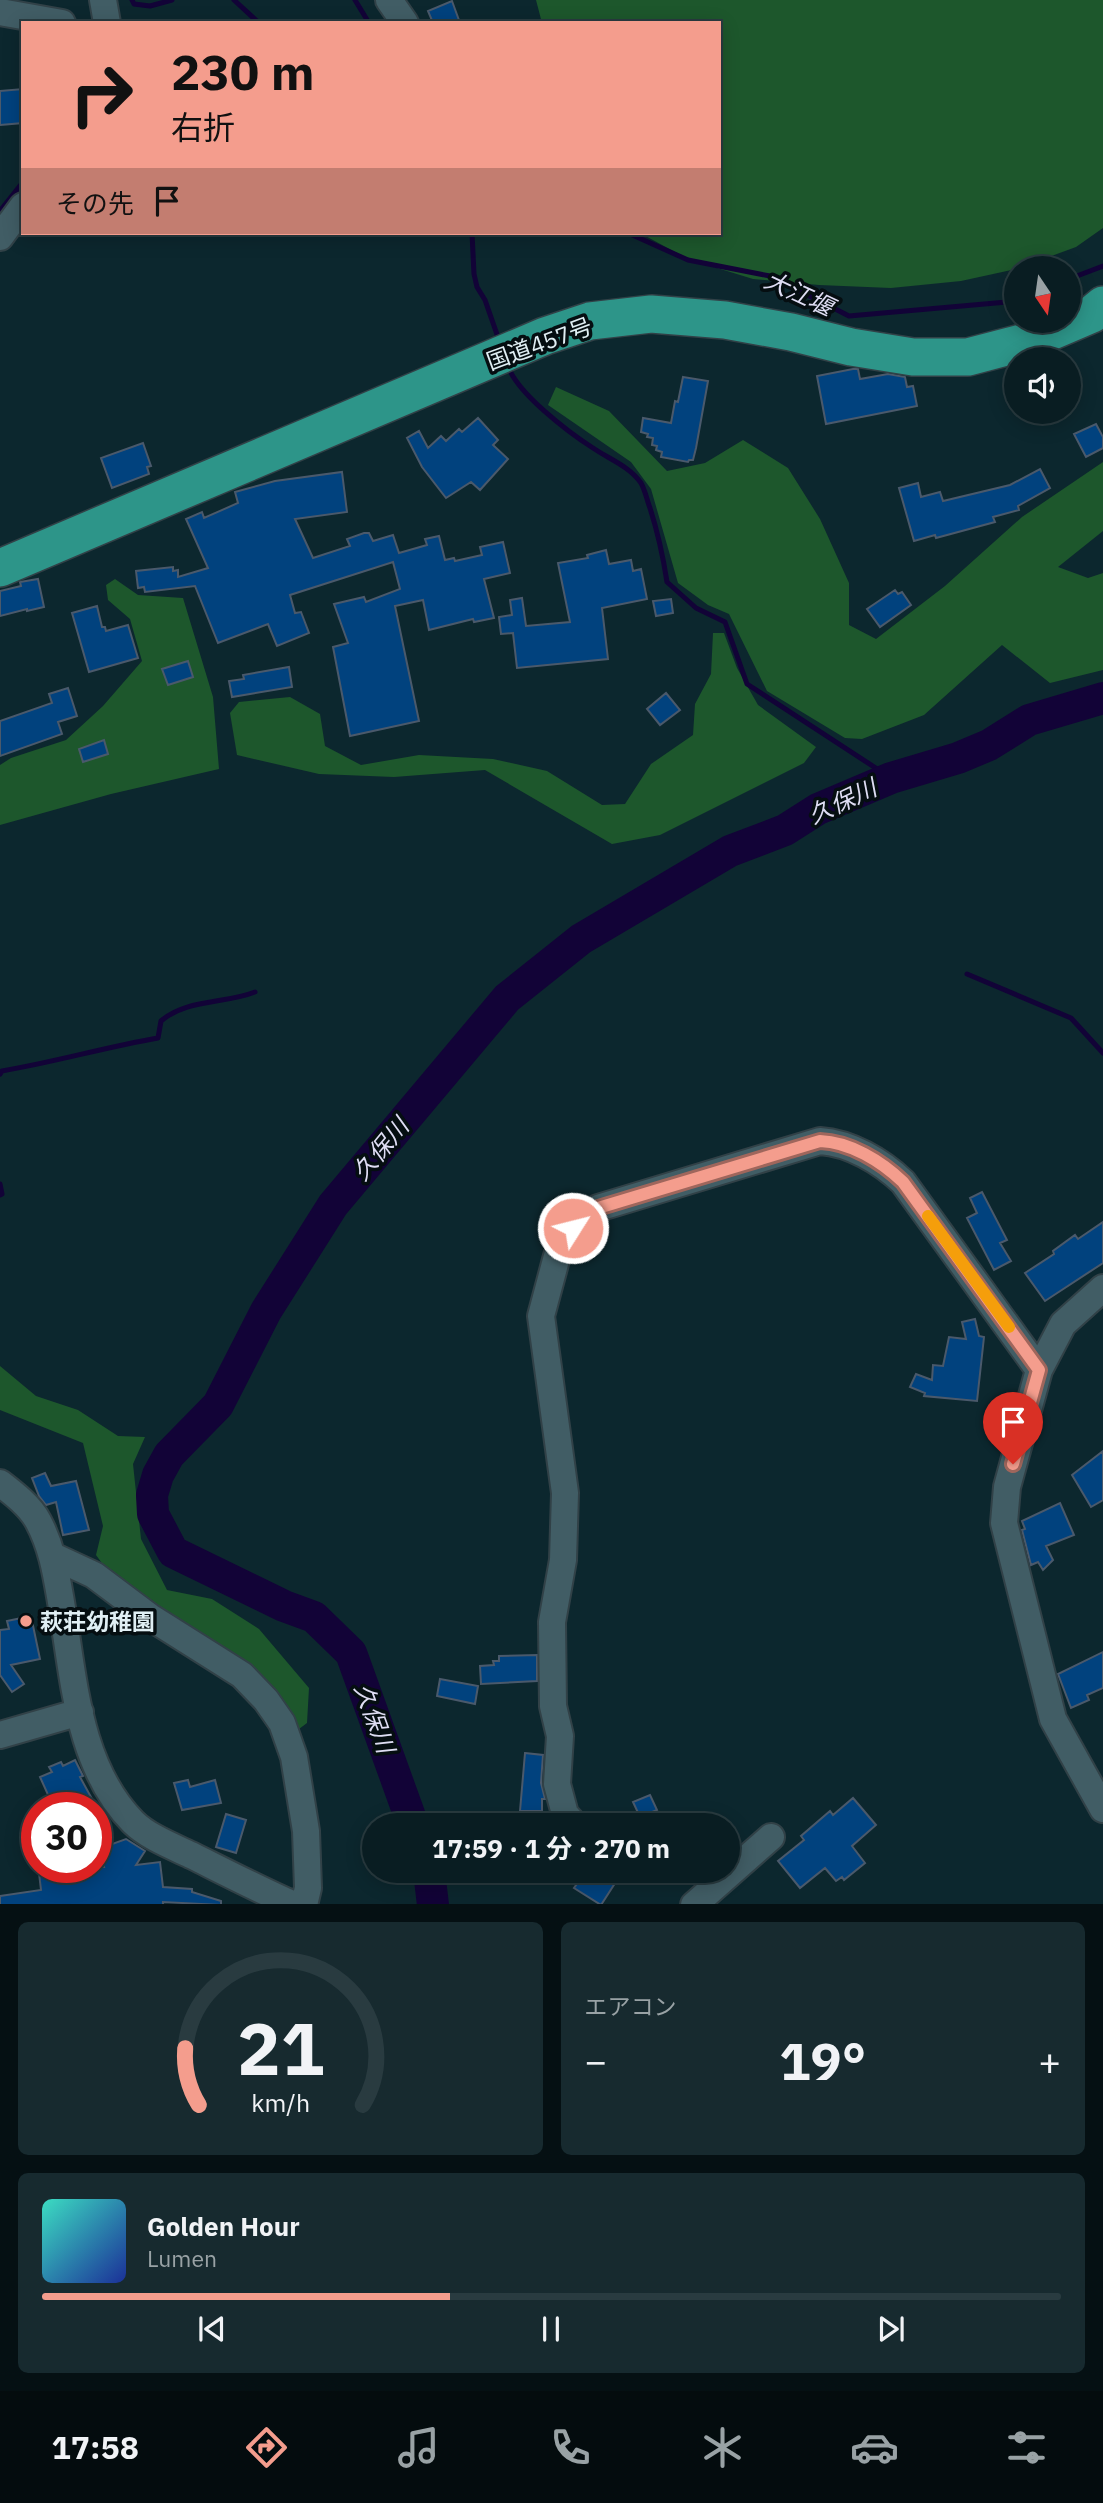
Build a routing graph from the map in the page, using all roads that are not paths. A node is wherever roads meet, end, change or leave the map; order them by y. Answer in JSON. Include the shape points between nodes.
{"nodes":[{"id":1,"x":103,"y":0,"type":"edge"},
{"id":2,"x":389,"y":0,"type":"edge"},
{"id":3,"x":0,"y":12,"type":"edge"},
{"id":4,"x":51,"y":21,"type":"edge"},
{"id":5,"x":107,"y":21,"type":"edge"},
{"id":6,"x":404,"y":21,"type":"edge"},
{"id":7,"x":21,"y":209,"type":"edge"},
{"id":8,"x":0,"y":237,"type":"edge"},
{"id":9,"x":1103,"y":304,"type":"edge"},
{"id":10,"x":0,"y":568,"type":"edge"},
{"id":11,"x":1103,"y":1288,"type":"edge"},
{"id":12,"x":1039,"y":1370,"type":"junction"},
{"id":13,"x":0,"y":1483,"type":"edge"},
{"id":14,"x":53,"y":1556,"type":"junction"},
{"id":15,"x":80,"y":1712,"type":"junction"},
{"id":16,"x":0,"y":1734,"type":"edge"},
{"id":17,"x":1103,"y":1809,"type":"edge"},
{"id":18,"x":565,"y":1813,"type":"edge"},
{"id":19,"x":771,"y":1837,"type":"dead end"},
{"id":20,"x":702,"y":1883,"type":"edge"},
{"id":21,"x":697,"y":1902,"type":"edge"},
{"id":22,"x":292,"y":1904,"type":"edge"},
{"id":23,"x":304,"y":1904,"type":"edge"}],
"edges":[{"from":1,"to":5,"type":"street"},
{"from":2,"to":6,"type":"street"},
{"from":3,"to":4,"type":"street"},
{"from":7,"to":8,"type":"street"},
{"from":9,"to":10,"type":"highway","name":"国道457号","via":[[1092,314],[1030,341],[968,357],[913,357],[725,320],[651,314],[590,321],[545,336]]},
{"from":11,"to":12,"type":"street","via":[[1063,1324]]},
{"from":12,"to":17,"type":"street","via":[[1007,1487],[1004,1523],[1053,1719]]},
{"from":12,"to":18,"type":"street","via":[[903,1182],[887,1167],[837,1142],[820,1141],[598,1208],[573,1228],[557,1256],[541,1316],[565,1493],[563,1560],[552,1622],[553,1706],[560,1735],[558,1784]]},
{"from":13,"to":14,"type":"street","via":[[36,1518]]},
{"from":14,"to":15,"type":"street"},
{"from":14,"to":23,"type":"street","via":[[94,1575],[242,1675],[267,1700],[282,1723],[294,1757],[306,1831]]},
{"from":15,"to":16,"type":"street"},
{"from":15,"to":22,"type":"street","via":[[101,1778],[135,1824]]},
{"from":19,"to":21,"type":"street"},
{"from":20,"to":21,"type":"street"}]}
